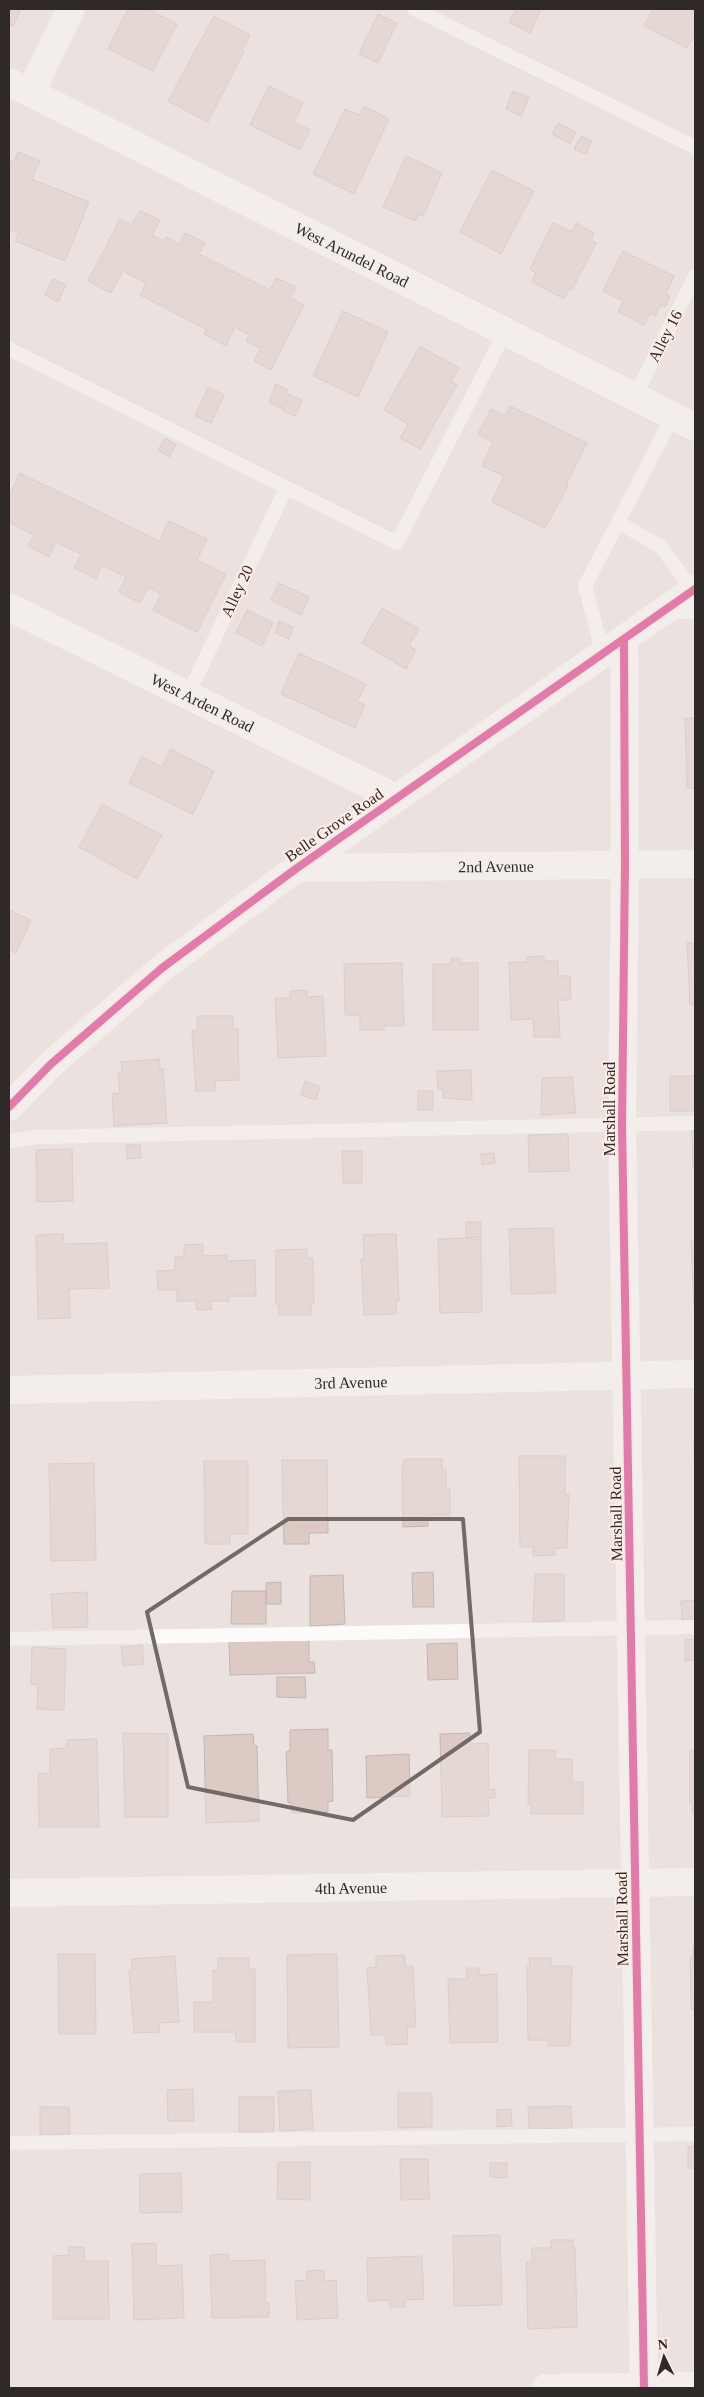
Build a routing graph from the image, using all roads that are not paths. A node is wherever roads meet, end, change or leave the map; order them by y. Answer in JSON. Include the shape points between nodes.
{"nodes":[{"id":1,"x":71,"y":9,"type":"edge"},
{"id":2,"x":414,"y":9,"type":"edge"},
{"id":3,"x":19,"y":87,"type":"edge"},
{"id":4,"x":695,"y":147,"type":"edge"},
{"id":5,"x":695,"y":276,"type":"edge"},
{"id":6,"x":505,"y":332,"type":"junction"},
{"id":7,"x":9,"y":349,"type":"edge"},
{"id":8,"x":635,"y":396,"type":"junction"},
{"id":9,"x":684,"y":421,"type":"edge"},
{"id":10,"x":286,"y":488,"type":"junction"},
{"id":11,"x":618,"y":522,"type":"junction"},
{"id":12,"x":695,"y":597,"type":"edge"},
{"id":13,"x":10,"y":612,"type":"edge"},
{"id":14,"x":614,"y":647,"type":"junction"},
{"id":15,"x":188,"y":695,"type":"junction"},
{"id":16,"x":396,"y":798,"type":"junction"},
{"id":17,"x":695,"y":864,"type":"edge"},
{"id":18,"x":625,"y":865,"type":"junction"},
{"id":19,"x":296,"y":868,"type":"junction"},
{"id":20,"x":9,"y":1108,"type":"edge"},
{"id":21,"x":695,"y":1124,"type":"edge"},
{"id":22,"x":622,"y":1125,"type":"junction"},
{"id":23,"x":9,"y":1141,"type":"edge"},
{"id":24,"x":695,"y":1374,"type":"edge"},
{"id":25,"x":627,"y":1376,"type":"junction"},
{"id":26,"x":9,"y":1390,"type":"edge"},
{"id":27,"x":695,"y":1627,"type":"edge"},
{"id":28,"x":631,"y":1628,"type":"junction"},
{"id":29,"x":9,"y":1639,"type":"edge"},
{"id":30,"x":695,"y":1882,"type":"edge"},
{"id":31,"x":636,"y":1883,"type":"junction"},
{"id":32,"x":9,"y":1893,"type":"edge"},
{"id":33,"x":695,"y":2134,"type":"edge"},
{"id":34,"x":640,"y":2135,"type":"junction"},
{"id":35,"x":9,"y":2143,"type":"edge"},
{"id":36,"x":695,"y":2386,"type":"edge"},
{"id":37,"x":644,"y":2387,"type":"edge"},
{"id":38,"x":546,"y":2388,"type":"edge"}],
"edges":[{"from":1,"to":3,"type":"street"},
{"from":2,"to":4,"type":"lane"},
{"from":3,"to":6,"type":"street","name":"West Arundel Road"},
{"from":5,"to":8,"type":"lane","name":"Alley 16"},
{"from":6,"to":8,"type":"street","name":"West Arundel Road"},
{"from":6,"to":10,"type":"lane","via":[[397,543]]},
{"from":7,"to":10,"type":"lane"},
{"from":8,"to":9,"type":"street","name":"West Arundel Road"},
{"from":9,"to":11,"type":"lane"},
{"from":10,"to":15,"type":"lane","name":"Alley 20"},
{"from":11,"to":12,"type":"lane","via":[[661,546]]},
{"from":11,"to":14,"type":"lane","via":[[585,586]]},
{"from":12,"to":14,"type":"street","name":"Belle Grove Road","via":[[662,613]]},
{"from":13,"to":15,"type":"street","name":"West Arden Road"},
{"from":14,"to":16,"type":"street","name":"Belle Grove Road"},
{"from":14,"to":18,"type":"street","name":"Marshall Road"},
{"from":15,"to":16,"type":"street","name":"West Arden Road"},
{"from":16,"to":19,"type":"street","name":"Belle Grove Road"},
{"from":17,"to":18,"type":"street","name":"2nd Avenue"},
{"from":18,"to":19,"type":"street","name":"2nd Avenue"},
{"from":18,"to":22,"type":"street","name":"Marshall Road"},
{"from":19,"to":20,"type":"street","name":"Belle Grove Road","via":[[162,968],[51,1064]]},
{"from":21,"to":22,"type":"lane"},
{"from":22,"to":23,"type":"lane","via":[[37,1137]]},
{"from":22,"to":25,"type":"street","name":"Marshall Road"},
{"from":24,"to":25,"type":"street","name":"3rd Avenue"},
{"from":25,"to":26,"type":"street","name":"3rd Avenue"},
{"from":25,"to":28,"type":"street","name":"Marshall Road"},
{"from":27,"to":28,"type":"lane"},
{"from":28,"to":29,"type":"lane"},
{"from":28,"to":31,"type":"street","name":"Marshall Road"},
{"from":30,"to":31,"type":"street","name":"4th Avenue"},
{"from":31,"to":32,"type":"street","name":"4th Avenue"},
{"from":31,"to":34,"type":"street","name":"Marshall Road"},
{"from":33,"to":34,"type":"lane"},
{"from":34,"to":35,"type":"lane"},
{"from":34,"to":37,"type":"street","name":"Marshall Road"},
{"from":36,"to":37,"type":"street"},
{"from":37,"to":38,"type":"street"}]}
